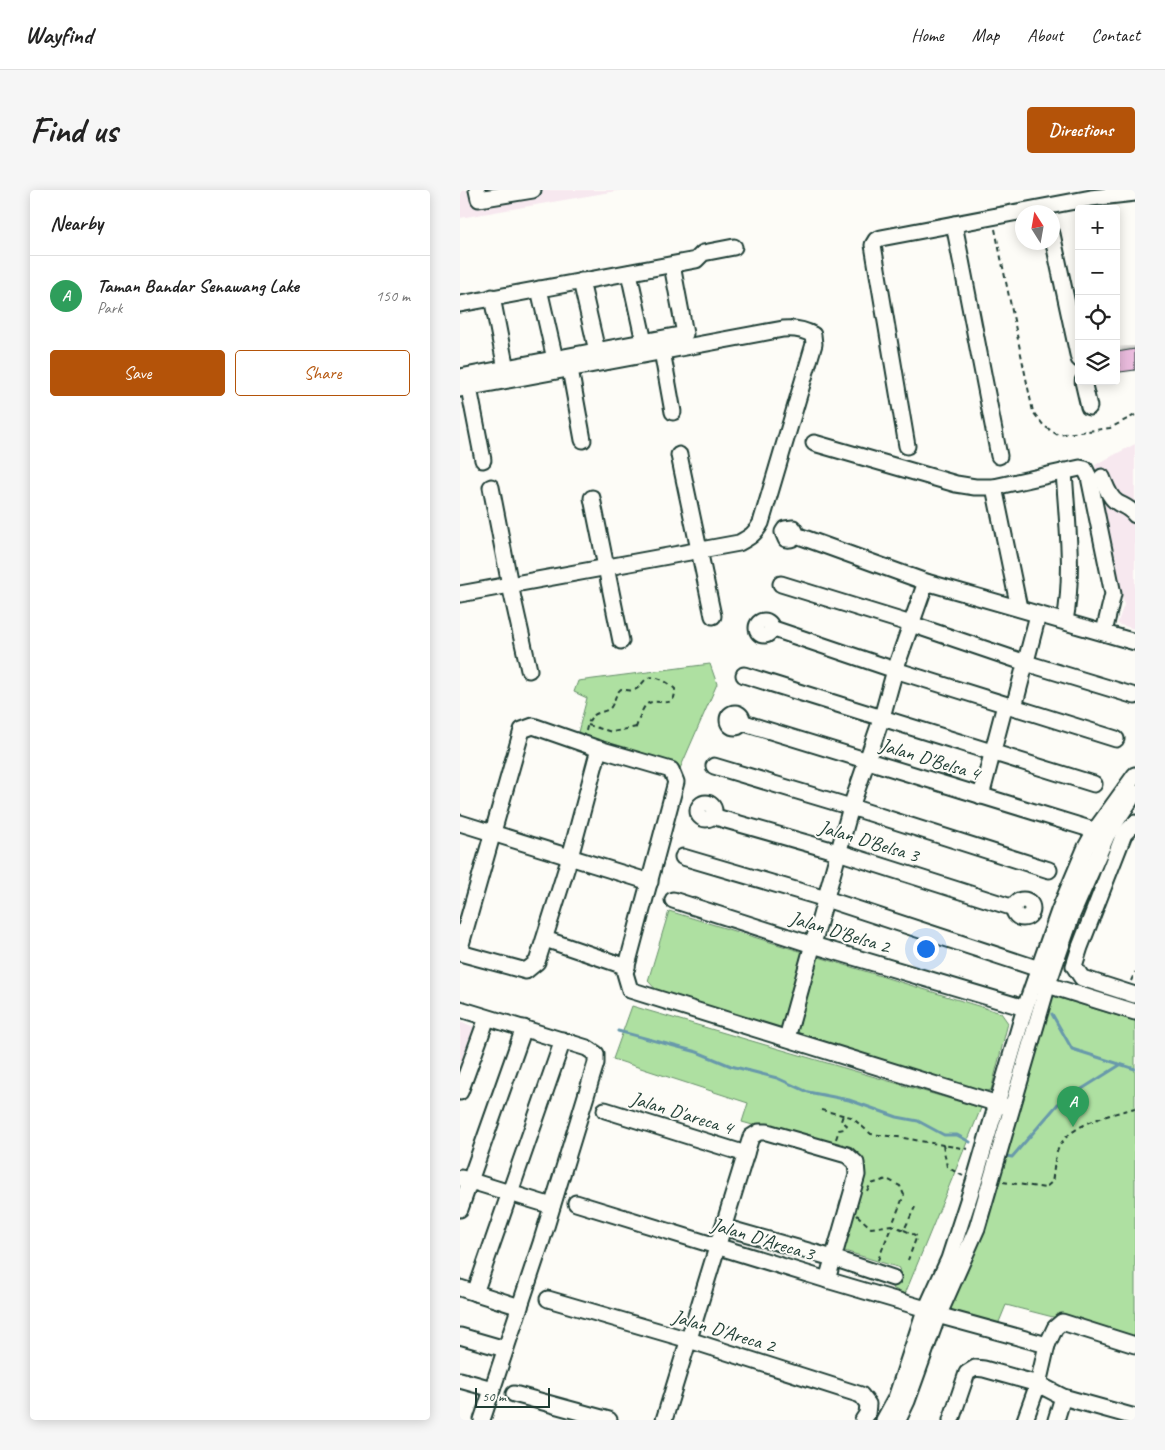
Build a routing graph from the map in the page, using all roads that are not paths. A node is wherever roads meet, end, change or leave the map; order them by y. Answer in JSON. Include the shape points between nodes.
{"nodes":[{"id":1,"x":477,"y":190,"type":"edge"},
{"id":2,"x":533,"y":190,"type":"edge"},
{"id":3,"x":1135,"y":193,"type":"edge"},
{"id":4,"x":1060,"y":206,"type":"edge"},
{"id":5,"x":1015,"y":214,"type":"edge"},
{"id":6,"x":954,"y":224,"type":"junction"},
{"id":7,"x":734,"y":247,"type":"dead end"},
{"id":8,"x":1055,"y":250,"type":"edge"},
{"id":9,"x":672,"y":265,"type":"junction"},
{"id":10,"x":629,"y":272,"type":"junction"},
{"id":11,"x":581,"y":281,"type":"junction"},
{"id":12,"x":539,"y":289,"type":"junction"},
{"id":13,"x":492,"y":298,"type":"junction"},
{"id":14,"x":460,"y":304,"type":"edge"},
{"id":15,"x":1075,"y":340,"type":"edge"},
{"id":16,"x":644,"y":342,"type":"junction"},
{"id":17,"x":597,"y":351,"type":"junction"},
{"id":18,"x":662,"y":351,"type":"junction"},
{"id":19,"x":555,"y":359,"type":"junction"},
{"id":20,"x":506,"y":368,"type":"junction"},
{"id":21,"x":570,"y":369,"type":"junction"},
{"id":22,"x":462,"y":381,"type":"edge"},
{"id":23,"x":1084,"y":385,"type":"edge"},
{"id":24,"x":1089,"y":407,"type":"dead end"},
{"id":25,"x":673,"y":412,"type":"dead end"},
{"id":26,"x":583,"y":440,"type":"dead end"},
{"id":27,"x":814,"y":443,"type":"dead end"},
{"id":28,"x":907,"y":446,"type":"dead end"},
{"id":29,"x":679,"y":455,"type":"dead end"},
{"id":30,"x":999,"y":456,"type":"dead end"},
{"id":31,"x":483,"y":460,"type":"dead end"},
{"id":32,"x":1064,"y":471,"type":"junction"},
{"id":33,"x":1102,"y":477,"type":"dead end"},
{"id":34,"x":491,"y":487,"type":"dead end"},
{"id":35,"x":994,"y":487,"type":"junction"},
{"id":36,"x":592,"y":498,"type":"dead end"},
{"id":37,"x":1135,"y":515,"type":"edge"},
{"id":38,"x":796,"y":535,"type":"dead end"},
{"id":39,"x":698,"y":550,"type":"junction"},
{"id":40,"x":607,"y":567,"type":"junction"},
{"id":41,"x":926,"y":582,"type":"junction"},
{"id":42,"x":781,"y":584,"type":"dead end"},
{"id":43,"x":510,"y":585,"type":"junction"},
{"id":44,"x":460,"y":594,"type":"edge"},
{"id":45,"x":1019,"y":608,"type":"junction"},
{"id":46,"x":1038,"y":614,"type":"junction"},
{"id":47,"x":713,"y":616,"type":"dead end"},
{"id":48,"x":1064,"y":621,"type":"junction"},
{"id":49,"x":911,"y":624,"type":"junction"},
{"id":50,"x":771,"y":628,"type":"dead end"},
{"id":51,"x":1104,"y":632,"type":"junction"},
{"id":52,"x":621,"y":641,"type":"dead end"},
{"id":53,"x":1135,"y":642,"type":"edge"},
{"id":54,"x":1026,"y":663,"type":"junction"},
{"id":55,"x":529,"y":670,"type":"dead end"},
{"id":56,"x":895,"y":670,"type":"junction"},
{"id":57,"x":744,"y":675,"type":"dead end"},
{"id":58,"x":1135,"y":696,"type":"edge"},
{"id":59,"x":1010,"y":706,"type":"junction"},
{"id":60,"x":882,"y":717,"type":"junction"},
{"id":61,"x":741,"y":722,"type":"dead end"},
{"id":62,"x":1116,"y":739,"type":"dead end"},
{"id":63,"x":599,"y":748,"type":"junction"},
{"id":64,"x":993,"y":752,"type":"junction"},
{"id":65,"x":867,"y":761,"type":"junction"},
{"id":66,"x":714,"y":766,"type":"dead end"},
{"id":67,"x":1135,"y":775,"type":"edge"},
{"id":68,"x":1094,"y":784,"type":"dead end"},
{"id":69,"x":1135,"y":793,"type":"edge"},
{"id":70,"x":980,"y":796,"type":"junction"},
{"id":71,"x":851,"y":807,"type":"junction"},
{"id":72,"x":712,"y":816,"type":"dead end"},
{"id":73,"x":460,"y":823,"type":"edge"},
{"id":74,"x":1135,"y":823,"type":"edge"},
{"id":75,"x":1101,"y":832,"type":"junction"},
{"id":76,"x":492,"y":834,"type":"junction"},
{"id":77,"x":838,"y":852,"type":"junction"},
{"id":78,"x":683,"y":857,"type":"dead end"},
{"id":79,"x":570,"y":858,"type":"junction"},
{"id":80,"x":1049,"y":870,"type":"dead end"},
{"id":81,"x":650,"y":882,"type":"junction"},
{"id":82,"x":826,"y":899,"type":"junction"},
{"id":83,"x":672,"y":900,"type":"dead end"},
{"id":84,"x":1014,"y":908,"type":"dead end"},
{"id":85,"x":544,"y":939,"type":"junction"},
{"id":86,"x":813,"y":945,"type":"junction"},
{"id":87,"x":460,"y":948,"type":"edge"},
{"id":88,"x":460,"y":953,"type":"edge"},
{"id":89,"x":627,"y":967,"type":"junction"},
{"id":90,"x":1040,"y":978,"type":"junction"},
{"id":91,"x":1131,"y":994,"type":"edge"},
{"id":92,"x":1025,"y":1008,"type":"junction"},
{"id":93,"x":460,"y":1009,"type":"edge"},
{"id":94,"x":1135,"y":1012,"type":"edge"},
{"id":95,"x":487,"y":1018,"type":"junction"},
{"id":96,"x":524,"y":1028,"type":"junction"},
{"id":97,"x":787,"y":1038,"type":"junction"},
{"id":98,"x":563,"y":1040,"type":"junction"},
{"id":99,"x":460,"y":1092,"type":"edge"},
{"id":100,"x":996,"y":1103,"type":"junction"},
{"id":101,"x":1011,"y":1108,"type":"junction"},
{"id":102,"x":605,"y":1110,"type":"dead end"},
{"id":103,"x":746,"y":1154,"type":"junction"},
{"id":104,"x":465,"y":1179,"type":"edge"},
{"id":105,"x":510,"y":1193,"type":"junction"},
{"id":106,"x":576,"y":1203,"type":"dead end"},
{"id":107,"x":552,"y":1206,"type":"junction"},
{"id":108,"x":460,"y":1209,"type":"edge"},
{"id":109,"x":723,"y":1227,"type":"junction"},
{"id":110,"x":718,"y":1246,"type":"junction"},
{"id":111,"x":833,"y":1258,"type":"junction"},
{"id":112,"x":893,"y":1278,"type":"dead end"},
{"id":113,"x":827,"y":1280,"type":"junction"},
{"id":114,"x":460,"y":1288,"type":"edge"},
{"id":115,"x":475,"y":1293,"type":"junction"},
{"id":116,"x":548,"y":1299,"type":"dead end"},
{"id":117,"x":520,"y":1307,"type":"junction"},
{"id":118,"x":932,"y":1312,"type":"junction"},
{"id":119,"x":460,"y":1336,"type":"edge"},
{"id":120,"x":689,"y":1340,"type":"junction"},
{"id":121,"x":1048,"y":1345,"type":"junction"},
{"id":122,"x":1135,"y":1345,"type":"edge"},
{"id":123,"x":506,"y":1349,"type":"junction"},
{"id":124,"x":460,"y":1380,"type":"edge"},
{"id":125,"x":1038,"y":1384,"type":"junction"},
{"id":126,"x":492,"y":1389,"type":"junction"},
{"id":127,"x":514,"y":1394,"type":"dead end"},
{"id":128,"x":1063,"y":1397,"type":"junction"},
{"id":129,"x":1135,"y":1417,"type":"edge"},
{"id":130,"x":482,"y":1420,"type":"edge"},
{"id":131,"x":609,"y":1420,"type":"edge"},
{"id":132,"x":664,"y":1420,"type":"edge"},
{"id":133,"x":863,"y":1420,"type":"edge"},
{"id":134,"x":884,"y":1420,"type":"edge"},
{"id":135,"x":898,"y":1420,"type":"edge"},
{"id":136,"x":952,"y":1420,"type":"edge"},
{"id":137,"x":1025,"y":1420,"type":"edge"},
{"id":138,"x":1056,"y":1420,"type":"edge"}],
"edges":[{"from":1,"to":2,"type":"street","via":[[479,199]]},
{"from":3,"to":4,"type":"street","via":[[1091,198]]},
{"from":5,"to":6,"type":"street"},
{"from":6,"to":28,"type":"street","via":[[881,238],[873,245]]},
{"from":6,"to":30,"type":"street"},
{"from":7,"to":9,"type":"street","via":[[704,252],[696,260]]},
{"from":8,"to":15,"type":"street"},
{"from":9,"to":10,"type":"street"},
{"from":9,"to":16,"type":"street","via":[[685,334]]},
{"from":10,"to":11,"type":"street"},
{"from":10,"to":16,"type":"street"},
{"from":11,"to":12,"type":"street"},
{"from":11,"to":17,"type":"street"},
{"from":12,"to":13,"type":"street"},
{"from":12,"to":19,"type":"street"},
{"from":13,"to":14,"type":"street"},
{"from":13,"to":20,"type":"street"},
{"from":16,"to":17,"type":"street"},
{"from":17,"to":19,"type":"street"},
{"from":18,"to":21,"type":"street"},
{"from":18,"to":25,"type":"street"},
{"from":18,"to":39,"type":"street","via":[[783,329],[797,328],[813,335],[812,354],[755,534],[739,543]]},
{"from":19,"to":20,"type":"street"},
{"from":20,"to":22,"type":"street"},
{"from":21,"to":22,"type":"street"},
{"from":21,"to":26,"type":"street"},
{"from":22,"to":31,"type":"street"},
{"from":23,"to":24,"type":"street"},
{"from":27,"to":35,"type":"street","via":[[956,484]]},
{"from":29,"to":39,"type":"street"},
{"from":32,"to":35,"type":"street"},
{"from":32,"to":48,"type":"street","via":[[1069,596]]},
{"from":32,"to":51,"type":"street","via":[[1086,469],[1089,477],[1113,594]]},
{"from":33,"to":37,"type":"street","via":[[1111,497],[1130,508]]},
{"from":34,"to":43,"type":"street"},
{"from":35,"to":45,"type":"street"},
{"from":36,"to":40,"type":"street"},
{"from":38,"to":41,"type":"street"},
{"from":39,"to":40,"type":"street"},
{"from":39,"to":47,"type":"street"},
{"from":40,"to":43,"type":"street"},
{"from":40,"to":52,"type":"street"},
{"from":41,"to":45,"type":"street"},
{"from":41,"to":49,"type":"street"},
{"from":42,"to":49,"type":"street"},
{"from":43,"to":44,"type":"street"},
{"from":43,"to":55,"type":"street"},
{"from":45,"to":46,"type":"street"},
{"from":46,"to":48,"type":"street"},
{"from":46,"to":54,"type":"street"},
{"from":48,"to":51,"type":"street"},
{"from":49,"to":54,"type":"street"},
{"from":49,"to":56,"type":"street"},
{"from":50,"to":56,"type":"street"},
{"from":51,"to":53,"type":"street"},
{"from":54,"to":58,"type":"street"},
{"from":54,"to":59,"type":"street"},
{"from":56,"to":59,"type":"street"},
{"from":56,"to":60,"type":"street"},
{"from":57,"to":60,"type":"street"},
{"from":59,"to":62,"type":"street"},
{"from":59,"to":64,"type":"street"},
{"from":60,"to":64,"type":"street"},
{"from":60,"to":65,"type":"street"},
{"from":61,"to":65,"type":"street","name":"Jalan D'Belsa 4"},
{"from":63,"to":76,"type":"street","via":[[534,726],[522,730]]},
{"from":63,"to":79,"type":"street"},
{"from":63,"to":81,"type":"street","via":[[671,770],[676,782]]},
{"from":64,"to":68,"type":"street"},
{"from":64,"to":70,"type":"street"},
{"from":65,"to":70,"type":"street","name":"Jalan D'Belsa 4"},
{"from":65,"to":71,"type":"street"},
{"from":66,"to":71,"type":"street"},
{"from":67,"to":75,"type":"street"},
{"from":69,"to":75,"type":"street"},
{"from":70,"to":75,"type":"street","name":"Jalan D'Belsa 4"},
{"from":71,"to":77,"type":"street"},
{"from":71,"to":80,"type":"street"},
{"from":72,"to":77,"type":"street","name":"Jalan D'Belsa 3"},
{"from":73,"to":76,"type":"street"},
{"from":74,"to":91,"type":"street","via":[[1124,834],[1074,966],[1082,978]]},
{"from":75,"to":90,"type":"street","via":[[1072,915]]},
{"from":76,"to":79,"type":"street"},
{"from":76,"to":87,"type":"street"},
{"from":77,"to":82,"type":"street"},
{"from":77,"to":84,"type":"street","name":"Jalan D'Belsa 3"},
{"from":78,"to":82,"type":"street"},
{"from":79,"to":81,"type":"street"},
{"from":79,"to":85,"type":"street"},
{"from":81,"to":89,"type":"street"},
{"from":82,"to":86,"type":"street"},
{"from":82,"to":90,"type":"street"},
{"from":83,"to":86,"type":"street","name":"Jalan D'Belsa 2"},
{"from":85,"to":88,"type":"street","via":[[537,962],[526,970]]},
{"from":85,"to":89,"type":"street"},
{"from":86,"to":92,"type":"street","name":"Jalan D'Belsa 2"},
{"from":86,"to":97,"type":"street"},
{"from":89,"to":97,"type":"street","via":[[625,973],[630,990]]},
{"from":90,"to":92,"type":"street"},
{"from":90,"to":94,"type":"street"},
{"from":90,"to":101,"type":"street"},
{"from":92,"to":100,"type":"street"},
{"from":93,"to":95,"type":"street"},
{"from":95,"to":96,"type":"street"},
{"from":95,"to":99,"type":"street"},
{"from":96,"to":98,"type":"street"},
{"from":96,"to":104,"type":"street"},
{"from":97,"to":100,"type":"street"},
{"from":98,"to":105,"type":"street"},
{"from":98,"to":107,"type":"street","via":[[592,1051],[596,1054],[596,1063]]},
{"from":100,"to":101,"type":"street"},
{"from":100,"to":118,"type":"street"},
{"from":101,"to":118,"type":"street","via":[[977,1228]]},
{"from":102,"to":103,"type":"street","name":"Jalan D'areca 4"},
{"from":103,"to":109,"type":"street"},
{"from":103,"to":111,"type":"street","via":[[751,1137],[767,1132],[847,1155],[856,1163],[857,1175]]},
{"from":104,"to":105,"type":"street"},
{"from":104,"to":108,"type":"street"},
{"from":105,"to":107,"type":"street"},
{"from":105,"to":115,"type":"street"},
{"from":106,"to":110,"type":"street","name":"Jalan D'Areca 3"},
{"from":107,"to":117,"type":"street"},
{"from":109,"to":110,"type":"street"},
{"from":109,"to":111,"type":"street"},
{"from":110,"to":113,"type":"street","name":"Jalan D'Areca 3"},
{"from":110,"to":120,"type":"street"},
{"from":111,"to":112,"type":"street"},
{"from":111,"to":113,"type":"street"},
{"from":113,"to":118,"type":"street","name":"Jalan D'Areca 3"},
{"from":114,"to":115,"type":"street"},
{"from":115,"to":117,"type":"street"},
{"from":116,"to":120,"type":"street","name":"Jalan D'Areca 2"},
{"from":117,"to":123,"type":"street"},
{"from":118,"to":121,"type":"street","name":"Jalan D'Areca 3"},
{"from":118,"to":134,"type":"street"},
{"from":118,"to":135,"type":"street","via":[[908,1401]]},
{"from":119,"to":123,"type":"street"},
{"from":120,"to":132,"type":"street"},
{"from":120,"to":133,"type":"street","name":"Jalan D'Areca 2","via":[[861,1395],[868,1404]]},
{"from":121,"to":122,"type":"street","via":[[1055,1328],[1062,1322]]},
{"from":121,"to":125,"type":"street"},
{"from":123,"to":126,"type":"street"},
{"from":124,"to":126,"type":"street"},
{"from":125,"to":128,"type":"street"},
{"from":125,"to":136,"type":"street","via":[[974,1368],[967,1373]]},
{"from":125,"to":137,"type":"street"},
{"from":126,"to":130,"type":"street"},
{"from":127,"to":131,"type":"street"},
{"from":128,"to":129,"type":"street"},
{"from":128,"to":138,"type":"street"}]}
